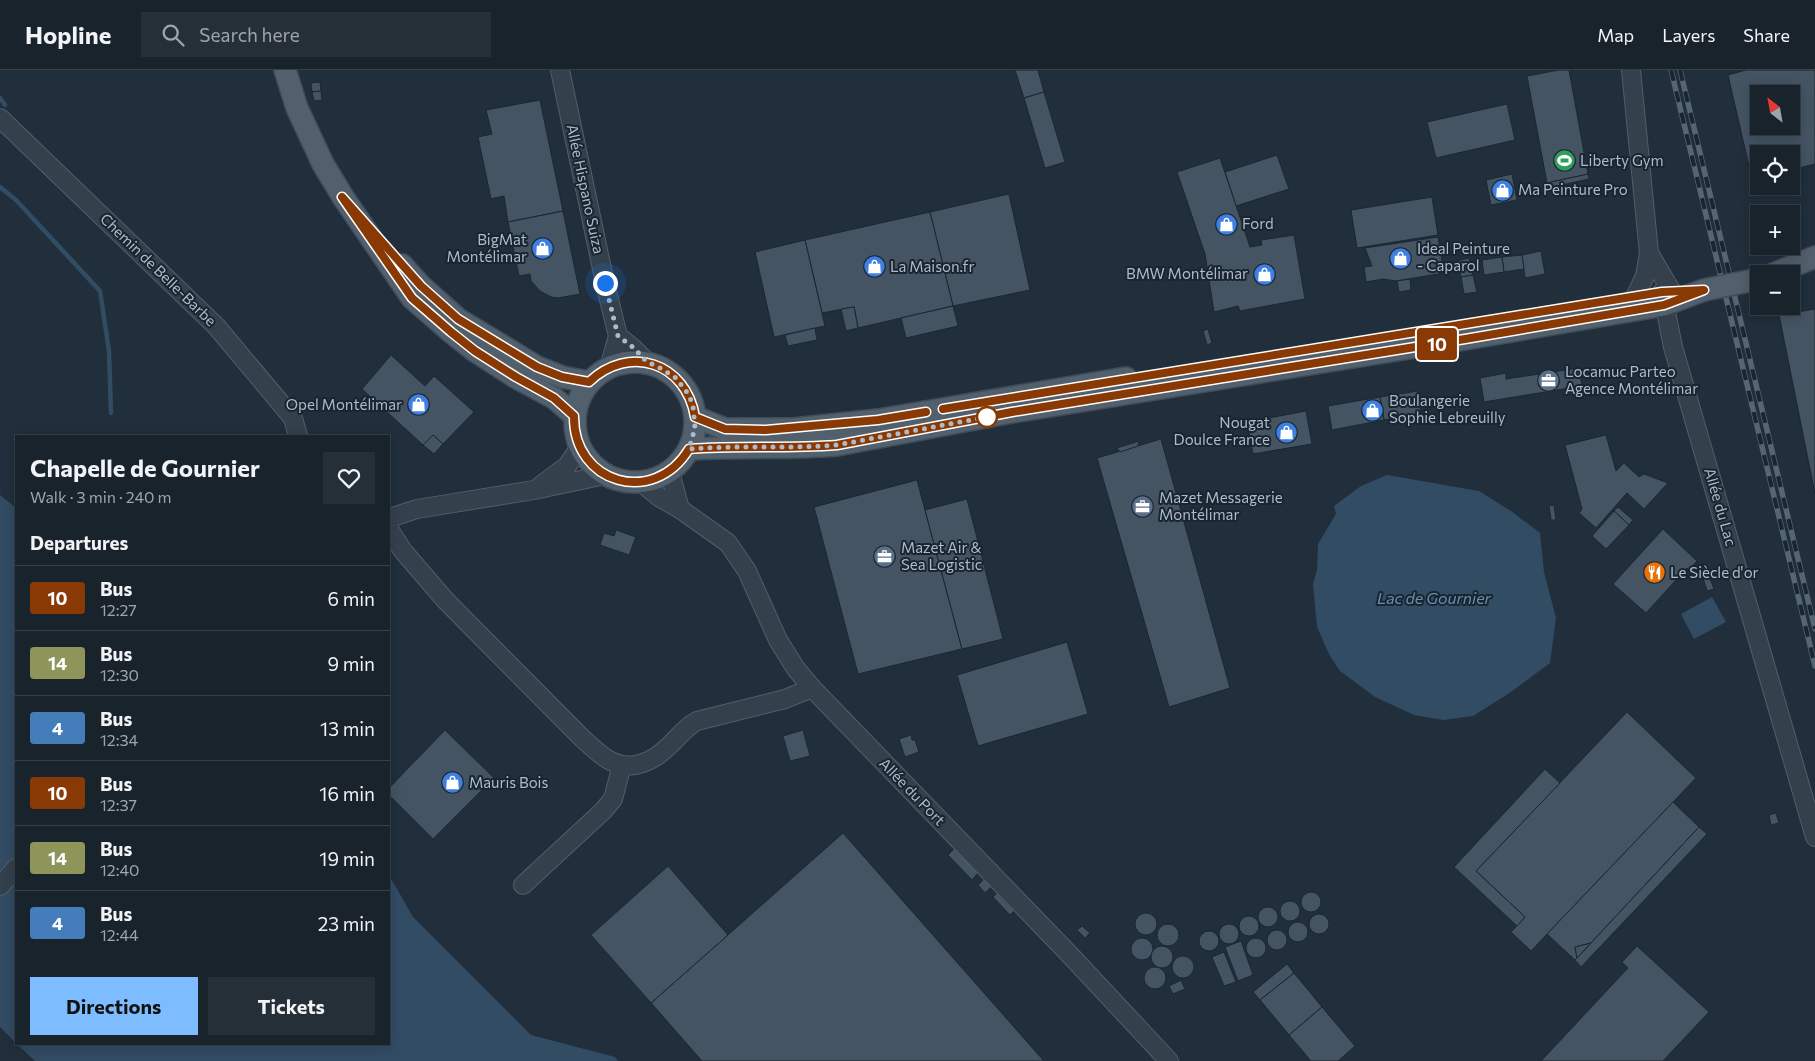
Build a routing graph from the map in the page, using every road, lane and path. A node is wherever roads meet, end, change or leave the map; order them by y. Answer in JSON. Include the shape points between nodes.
{"nodes":[{"id":1,"x":285,"y":70,"type":"edge"},
{"id":2,"x":560,"y":70,"type":"edge"},
{"id":3,"x":1631,"y":70,"type":"edge"},
{"id":4,"x":0,"y":118,"type":"edge"},
{"id":5,"x":342,"y":197,"type":"junction"},
{"id":6,"x":1650,"y":253,"type":"junction"},
{"id":7,"x":1815,"y":257,"type":"edge"},
{"id":8,"x":1794,"y":265,"type":"edge"},
{"id":9,"x":1815,"y":272,"type":"edge"},
{"id":10,"x":1800,"y":274,"type":"edge"},
{"id":11,"x":1750,"y":280,"type":"edge"},
{"id":12,"x":1666,"y":296,"type":"junction"},
{"id":13,"x":1635,"y":297,"type":"junction"},
{"id":14,"x":618,"y":336,"type":"junction"},
{"id":15,"x":647,"y":362,"type":"junction"},
{"id":16,"x":609,"y":368,"type":"junction"},
{"id":17,"x":589,"y":382,"type":"junction"},
{"id":18,"x":574,"y":416,"type":"junction"},
{"id":19,"x":695,"y":417,"type":"junction"},
{"id":20,"x":298,"y":435,"type":"edge"},
{"id":21,"x":580,"y":447,"type":"junction"},
{"id":22,"x":689,"y":449,"type":"junction"},
{"id":23,"x":669,"y":472,"type":"junction"},
{"id":24,"x":606,"y":475,"type":"junction"},
{"id":25,"x":642,"y":482,"type":"junction"},
{"id":26,"x":534,"y":490,"type":"junction"},
{"id":27,"x":680,"y":509,"type":"junction"},
{"id":28,"x":390,"y":518,"type":"edge"},
{"id":29,"x":390,"y":530,"type":"edge"},
{"id":30,"x":812,"y":688,"type":"junction"},
{"id":31,"x":622,"y":765,"type":"junction"},
{"id":32,"x":1815,"y":837,"type":"edge"},
{"id":33,"x":15,"y":869,"type":"edge"},
{"id":34,"x":523,"y":885,"type":"dead end"},
{"id":35,"x":0,"y":886,"type":"edge"},
{"id":36,"x":1168,"y":1061,"type":"edge"}],
"edges":[{"from":1,"to":5,"type":"main road","via":[[296,108]]},
{"from":2,"to":14,"type":"street","name":"Allée Hispano Suiza"},
{"from":3,"to":6,"type":"street"},
{"from":4,"to":20,"type":"street","name":"Chemin de Belle-Barbe","via":[[216,326],[293,418]]},
{"from":5,"to":17,"type":"main road","via":[[421,286],[458,319],[537,367],[562,377]]},
{"from":5,"to":18,"type":"main road","via":[[412,298],[475,351],[554,398]]},
{"from":6,"to":12,"type":"street","name":"Allée du Lac"},
{"from":6,"to":13,"type":"street","via":[[1645,276]]},
{"from":7,"to":8,"type":"main road"},
{"from":9,"to":10,"type":"main road"},
{"from":11,"to":12,"type":"main road","bridge":true},
{"from":12,"to":13,"type":"main road"},
{"from":12,"to":22,"type":"main road","via":[[1455,341],[1021,410],[837,445]]},
{"from":12,"to":32,"type":"street","name":"Allée du Lac","via":[[1673,347]]},
{"from":13,"to":19,"type":"main road","via":[[878,420],[750,430],[725,429]]},
{"from":14,"to":15,"type":"street"},
{"from":14,"to":16,"type":"street"},
{"from":15,"to":16,"type":"main road","via":[[624,362]]},
{"from":15,"to":19,"type":"main road","via":[[667,371],[684,386]]},
{"from":16,"to":17,"type":"main road"},
{"from":17,"to":18,"type":"main road"},
{"from":18,"to":21,"type":"main road"},
{"from":19,"to":22,"type":"main road"},
{"from":21,"to":24,"type":"main road","via":[[593,466]]},
{"from":21,"to":26,"type":"street","via":[[567,466]]},
{"from":22,"to":23,"type":"main road"},
{"from":23,"to":25,"type":"main road"},
{"from":23,"to":27,"type":"street"},
{"from":24,"to":25,"type":"main road","via":[[621,481]]},
{"from":24,"to":26,"type":"street"},
{"from":25,"to":27,"type":"street","name":"Allée du Port"},
{"from":26,"to":28,"type":"street","via":[[417,509]]},
{"from":27,"to":30,"type":"street","name":"Allée du Port","via":[[728,543],[747,571],[778,640]]},
{"from":29,"to":31,"type":"street","via":[[446,600],[584,740],[608,760]]},
{"from":30,"to":31,"type":"street","via":[[785,699],[697,722],[687,727],[652,761]]},
{"from":30,"to":36,"type":"street","name":"Allée du Port"},
{"from":31,"to":34,"type":"street","via":[[613,799]]},
{"from":33,"to":35,"type":"street"}]}
